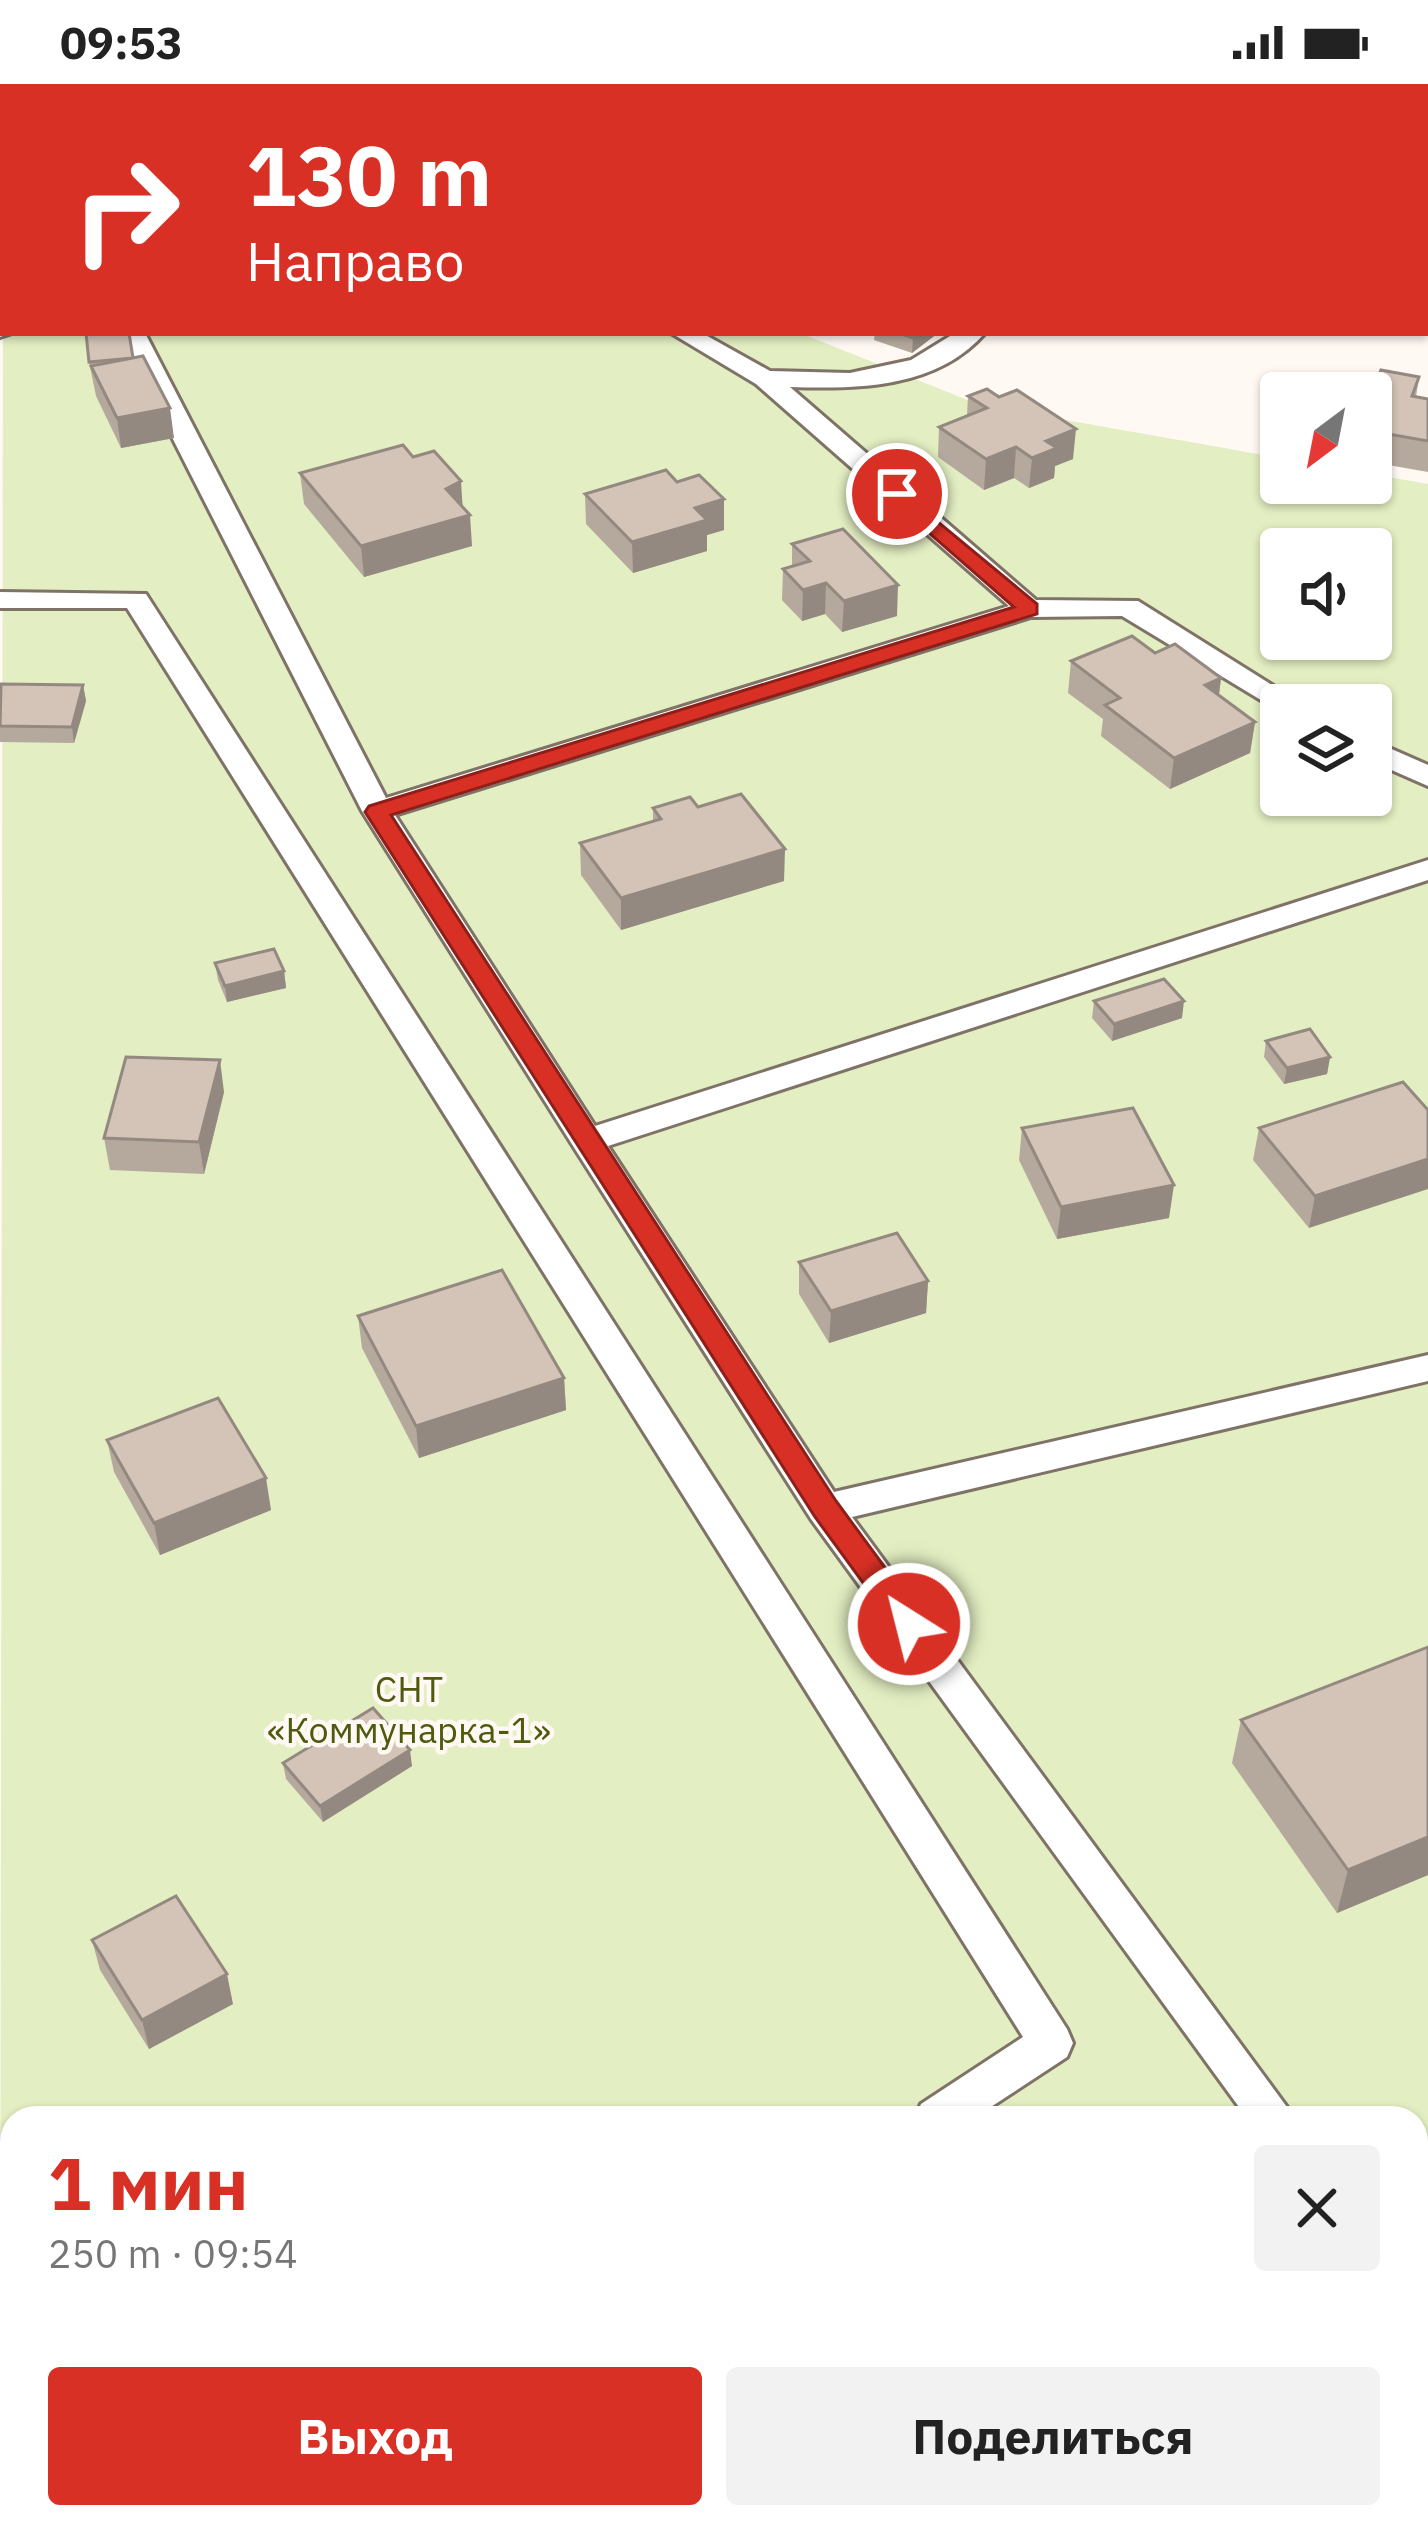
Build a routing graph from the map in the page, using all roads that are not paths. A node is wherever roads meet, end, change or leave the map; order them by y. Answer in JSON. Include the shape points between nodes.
{"nodes":[{"id":1,"x":134,"y":336,"type":"edge"},
{"id":2,"x":689,"y":336,"type":"edge"},
{"id":3,"x":968,"y":336,"type":"edge"},
{"id":4,"x":765,"y":379,"type":"junction"},
{"id":5,"x":0,"y":599,"type":"edge"},
{"id":6,"x":1029,"y":609,"type":"junction"},
{"id":7,"x":1260,"y":688,"type":"edge"},
{"id":8,"x":1392,"y":759,"type":"edge"},
{"id":9,"x":1428,"y":777,"type":"edge"},
{"id":10,"x":377,"y":812,"type":"junction"},
{"id":11,"x":1428,"y":870,"type":"edge"},
{"id":12,"x":587,"y":1141,"type":"junction"},
{"id":13,"x":1428,"y":1368,"type":"edge"},
{"id":14,"x":825,"y":1509,"type":"junction"},
{"id":15,"x":956,"y":2106,"type":"edge"},
{"id":16,"x":1264,"y":2106,"type":"edge"}],
"edges":[{"from":1,"to":10,"type":"lane"},
{"from":2,"to":4,"type":"lane"},
{"from":3,"to":4,"type":"lane","via":[[887,380]]},
{"from":4,"to":6,"type":"lane"},
{"from":5,"to":15,"type":"lane","via":[[136,600],[1051,2043]]},
{"from":6,"to":7,"type":"lane","via":[[1128,607]]},
{"from":6,"to":10,"type":"lane"},
{"from":8,"to":9,"type":"lane"},
{"from":10,"to":12,"type":"lane"},
{"from":11,"to":12,"type":"lane"},
{"from":12,"to":14,"type":"lane"},
{"from":13,"to":14,"type":"lane"},
{"from":14,"to":16,"type":"lane"}]}
